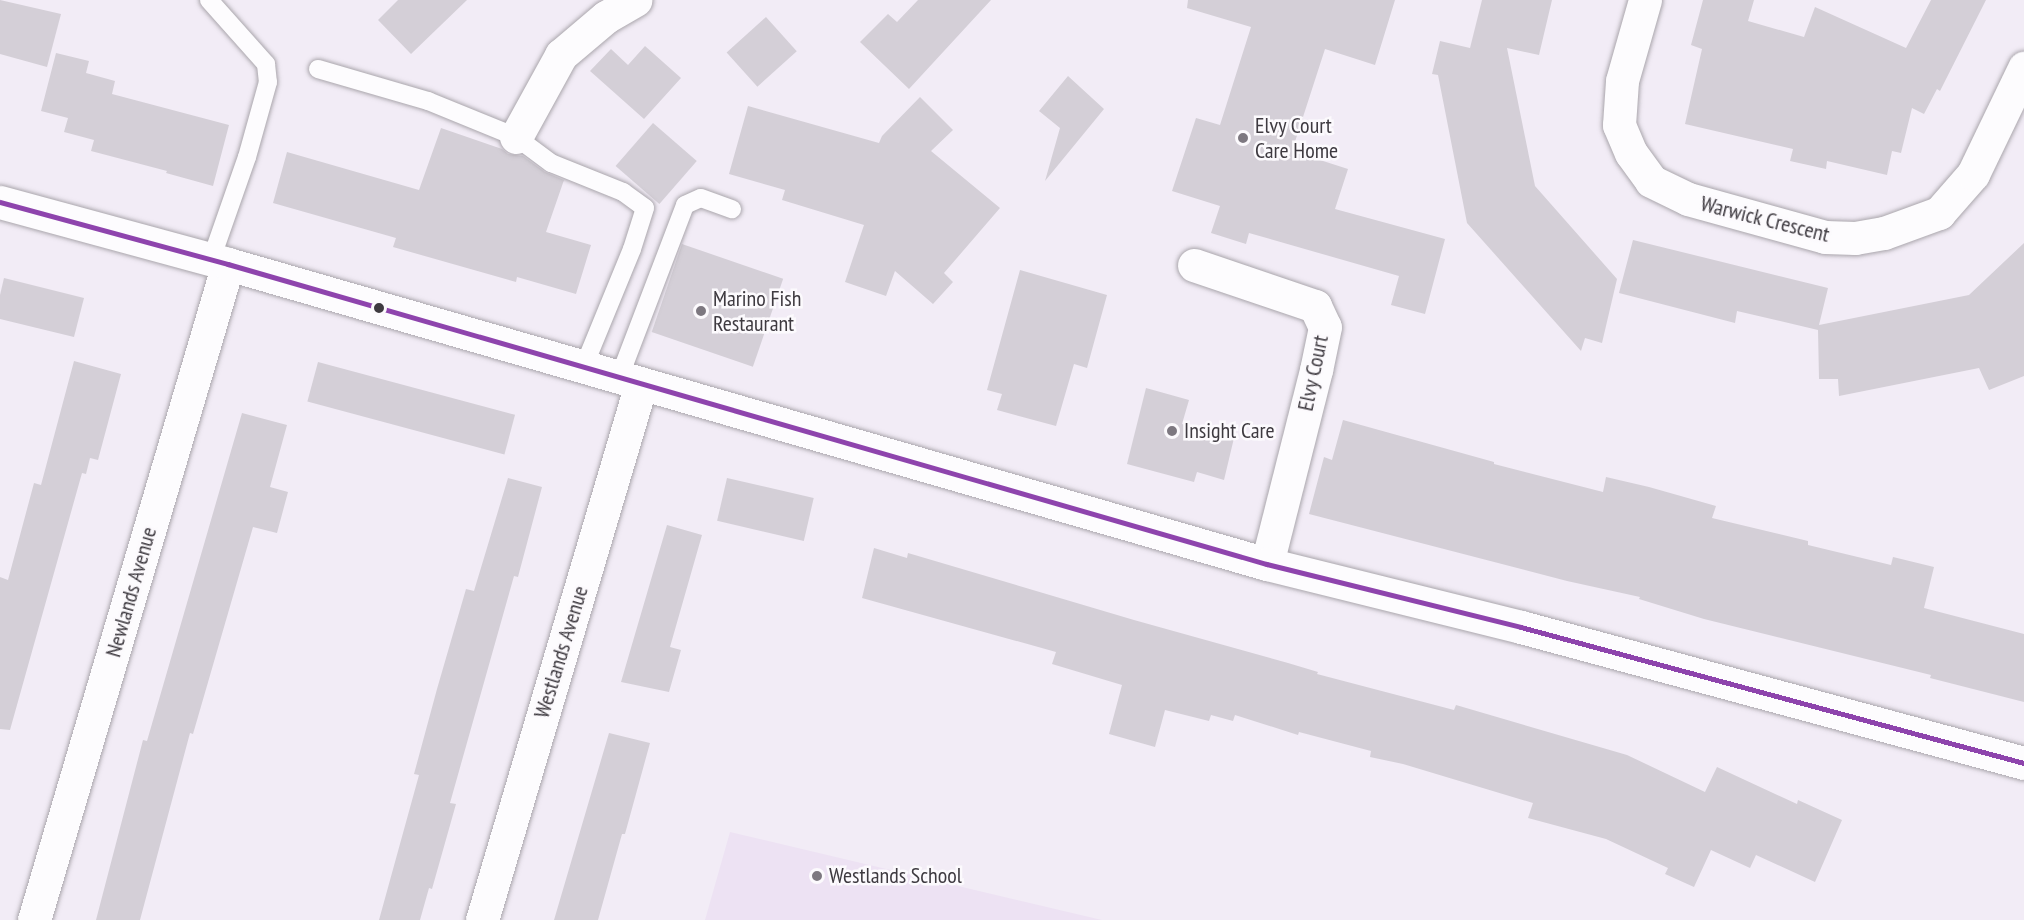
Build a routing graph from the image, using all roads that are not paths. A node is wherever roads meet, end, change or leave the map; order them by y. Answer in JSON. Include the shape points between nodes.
{"nodes":[{"id":1,"x":209,"y":0,"type":"edge"},
{"id":2,"x":635,"y":0,"type":"edge"},
{"id":3,"x":1645,"y":0,"type":"edge"},
{"id":4,"x":2024,"y":68,"type":"edge"},
{"id":5,"x":318,"y":69,"type":"dead end"},
{"id":6,"x":516,"y":137,"type":"junction"},
{"id":7,"x":0,"y":202,"type":"edge"},
{"id":8,"x":732,"y":209,"type":"dead end"},
{"id":9,"x":220,"y":262,"type":"junction"},
{"id":10,"x":1194,"y":264,"type":"dead end"},
{"id":11,"x":584,"y":366,"type":"junction"},
{"id":12,"x":630,"y":381,"type":"junction"},
{"id":13,"x":1267,"y":564,"type":"junction"},
{"id":14,"x":2024,"y":763,"type":"edge"},
{"id":15,"x":34,"y":920,"type":"edge"},
{"id":16,"x":482,"y":920,"type":"edge"}],
"edges":[{"from":1,"to":9,"type":"lane","via":[[266,64],[268,82]]},
{"from":2,"to":6,"type":"street","via":[[606,18],[561,56]]},
{"from":3,"to":4,"type":"street","name":"Warwick Crescent","via":[[1622,81],[1619,125],[1631,153],[1651,181],[1688,199],[1825,237],[1855,238],[1884,233],[1939,213],[1973,174]]},
{"from":5,"to":6,"type":"lane","via":[[428,101]]},
{"from":6,"to":11,"type":"lane","via":[[551,163],[623,192],[645,208]]},
{"from":7,"to":9,"type":"street"},
{"from":8,"to":12,"type":"lane","via":[[701,198],[685,205]]},
{"from":9,"to":11,"type":"street"},
{"from":9,"to":15,"type":"street","name":"Newlands Avenue"},
{"from":10,"to":13,"type":"street","name":"Elvy Court","via":[[1315,306],[1324,327]]},
{"from":11,"to":12,"type":"street"},
{"from":12,"to":13,"type":"street"},
{"from":12,"to":16,"type":"street","name":"Westlands Avenue"},
{"from":13,"to":14,"type":"street","via":[[1521,627]]}]}
